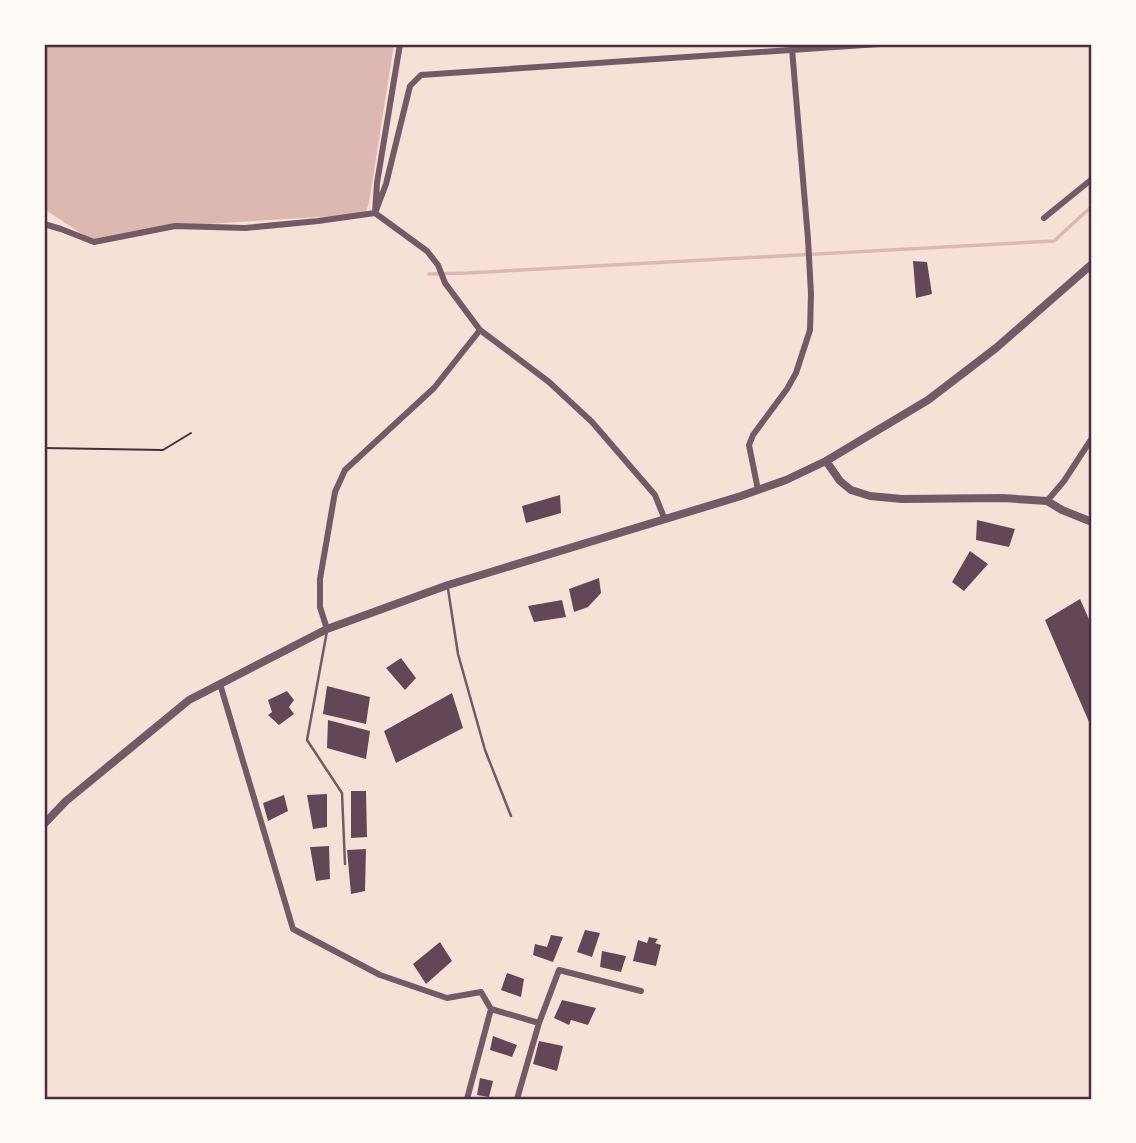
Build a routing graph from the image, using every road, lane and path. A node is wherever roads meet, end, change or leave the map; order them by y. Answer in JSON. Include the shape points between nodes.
{"nodes":[{"id":1,"x":400,"y":44,"type":"edge"},
{"id":2,"x":879,"y":44,"type":"edge"},
{"id":3,"x":792,"y":49,"type":"junction"},
{"id":4,"x":1092,"y":178,"type":"edge"},
{"id":5,"x":375,"y":213,"type":"junction"},
{"id":6,"x":1044,"y":218,"type":"dead end"},
{"id":7,"x":44,"y":224,"type":"edge"},
{"id":8,"x":1092,"y":264,"type":"edge"},
{"id":9,"x":480,"y":330,"type":"junction"},
{"id":10,"x":191,"y":433,"type":"dead end"},
{"id":11,"x":1092,"y":438,"type":"edge"},
{"id":12,"x":44,"y":448,"type":"edge"},
{"id":13,"x":826,"y":461,"type":"junction"},
{"id":14,"x":758,"y":490,"type":"junction"},
{"id":15,"x":1047,"y":501,"type":"junction"},
{"id":16,"x":665,"y":520,"type":"junction"},
{"id":17,"x":1092,"y":522,"type":"edge"},
{"id":18,"x":448,"y":585,"type":"junction"},
{"id":19,"x":327,"y":629,"type":"junction"},
{"id":20,"x":220,"y":684,"type":"junction"},
{"id":21,"x":511,"y":816,"type":"dead end"},
{"id":22,"x":44,"y":824,"type":"edge"},
{"id":23,"x":345,"y":864,"type":"dead end"},
{"id":24,"x":641,"y":991,"type":"dead end"},
{"id":25,"x":491,"y":1009,"type":"junction"},
{"id":26,"x":539,"y":1023,"type":"junction"},
{"id":27,"x":467,"y":1099,"type":"edge"},
{"id":28,"x":517,"y":1099,"type":"edge"}],
"edges":[{"from":1,"to":5,"type":"street"},
{"from":2,"to":3,"type":"street"},
{"from":3,"to":5,"type":"street","via":[[421,75],[410,86]]},
{"from":3,"to":14,"type":"street","via":[[808,239],[810,330],[796,373],[752,435],[749,445]]},
{"from":4,"to":6,"type":"street"},
{"from":5,"to":7,"type":"street","via":[[245,228],[175,226],[94,243]]},
{"from":5,"to":9,"type":"street","via":[[427,251]]},
{"from":8,"to":13,"type":"street","via":[[928,400]]},
{"from":9,"to":16,"type":"street","via":[[549,382],[592,422],[655,495]]},
{"from":9,"to":19,"type":"street","via":[[434,388],[345,470],[335,492],[320,579],[320,607]]},
{"from":10,"to":12,"type":"path","via":[[163,450]]},
{"from":11,"to":15,"type":"street"},
{"from":13,"to":14,"type":"street"},
{"from":13,"to":15,"type":"street","via":[[851,490],[870,496]]},
{"from":14,"to":16,"type":"street"},
{"from":15,"to":17,"type":"street"},
{"from":16,"to":18,"type":"street"},
{"from":18,"to":19,"type":"street"},
{"from":18,"to":21,"type":"lane","via":[[458,654],[485,750]]},
{"from":19,"to":20,"type":"street"},
{"from":19,"to":23,"type":"lane","via":[[307,740],[342,793]]},
{"from":20,"to":22,"type":"street","via":[[189,700]]},
{"from":20,"to":25,"type":"street","via":[[293,929],[380,975],[447,998],[481,992]]},
{"from":24,"to":26,"type":"street","via":[[559,970]]},
{"from":25,"to":26,"type":"street"},
{"from":25,"to":27,"type":"street"},
{"from":26,"to":28,"type":"street"}]}
